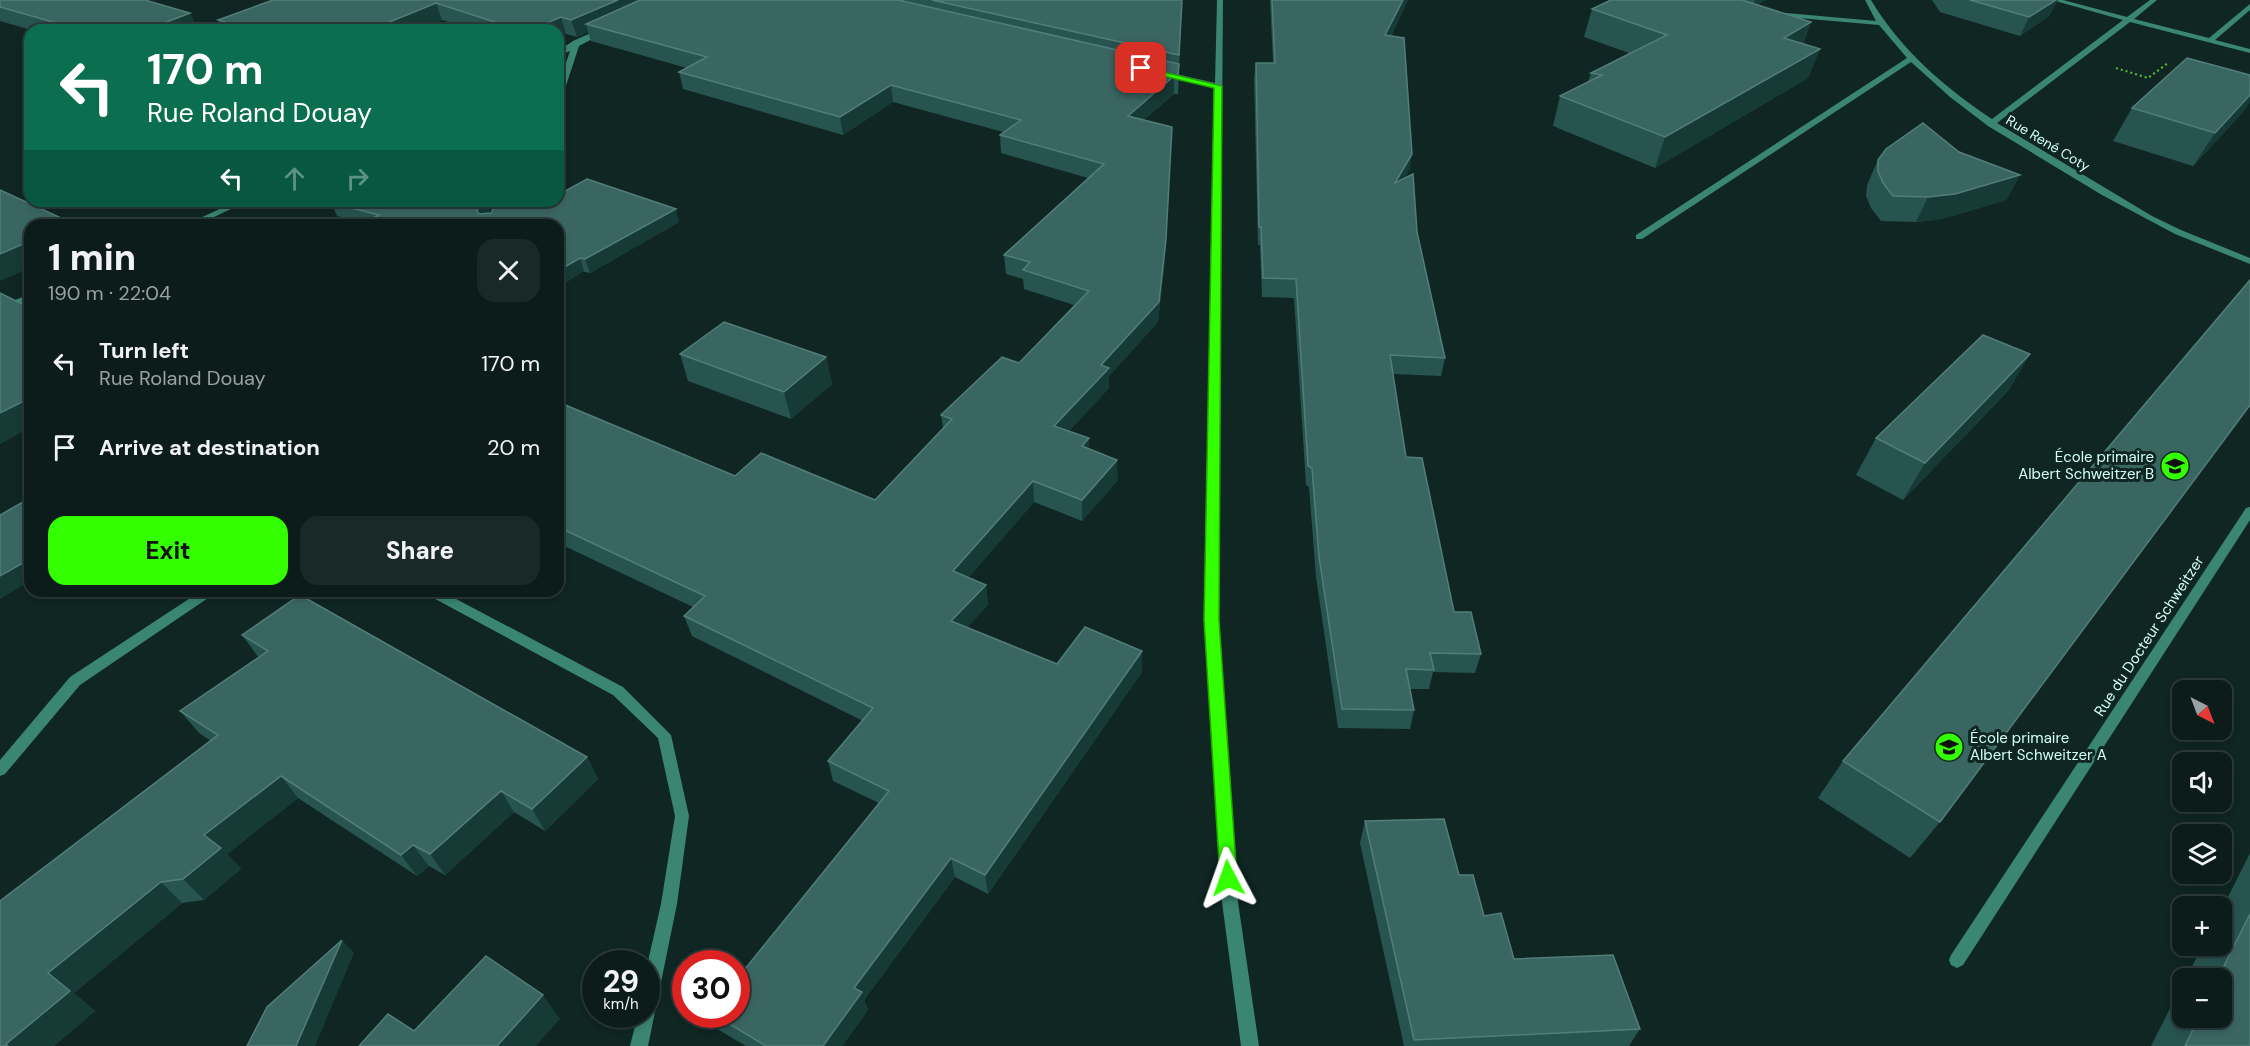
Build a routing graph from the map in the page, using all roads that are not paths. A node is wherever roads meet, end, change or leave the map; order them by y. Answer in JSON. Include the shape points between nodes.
{"nodes":[{"id":1,"x":1220,"y":0,"type":"edge"},
{"id":2,"x":1868,"y":0,"type":"edge"},
{"id":3,"x":2055,"y":0,"type":"edge"},
{"id":4,"x":2154,"y":0,"type":"edge"},
{"id":5,"x":2250,"y":6,"type":"edge"},
{"id":6,"x":1771,"y":13,"type":"edge"},
{"id":7,"x":2128,"y":20,"type":"junction"},
{"id":8,"x":1879,"y":23,"type":"junction"},
{"id":9,"x":608,"y":29,"type":"edge"},
{"id":10,"x":2210,"y":41,"type":"junction"},
{"id":11,"x":576,"y":43,"type":"junction"},
{"id":12,"x":564,"y":50,"type":"edge"},
{"id":13,"x":2250,"y":51,"type":"edge"},
{"id":14,"x":1910,"y":59,"type":"junction"},
{"id":15,"x":1152,"y":71,"type":"edge"},
{"id":16,"x":564,"y":80,"type":"edge"},
{"id":17,"x":1218,"y":86,"type":"junction"},
{"id":18,"x":1991,"y":124,"type":"junction"},
{"id":19,"x":230,"y":207,"type":"edge"},
{"id":20,"x":204,"y":219,"type":"edge"},
{"id":21,"x":1639,"y":237,"type":"dead end"},
{"id":22,"x":2250,"y":261,"type":"edge"},
{"id":23,"x":24,"y":300,"type":"edge"},
{"id":24,"x":0,"y":310,"type":"edge"},
{"id":25,"x":2250,"y":511,"type":"edge"},
{"id":26,"x":201,"y":597,"type":"edge"},
{"id":27,"x":441,"y":597,"type":"edge"},
{"id":28,"x":0,"y":770,"type":"edge"},
{"id":29,"x":659,"y":950,"type":"edge"},
{"id":30,"x":1957,"y":960,"type":"dead end"},
{"id":31,"x":643,"y":1028,"type":"edge"},
{"id":32,"x":639,"y":1046,"type":"edge"},
{"id":33,"x":1250,"y":1046,"type":"edge"}],
"edges":[{"from":1,"to":17,"type":"street"},
{"from":2,"to":8,"type":"street","name":"Rue René Coty"},
{"from":3,"to":7,"type":"street"},
{"from":4,"to":7,"type":"street"},
{"from":5,"to":10,"type":"street"},
{"from":6,"to":8,"type":"street"},
{"from":7,"to":10,"type":"street"},
{"from":7,"to":18,"type":"street"},
{"from":8,"to":14,"type":"street","name":"Rue René Coty"},
{"from":9,"to":11,"type":"street"},
{"from":10,"to":13,"type":"street"},
{"from":11,"to":12,"type":"street"},
{"from":11,"to":16,"type":"street"},
{"from":14,"to":18,"type":"street","name":"Rue René Coty"},
{"from":14,"to":21,"type":"street"},
{"from":15,"to":17,"type":"street"},
{"from":17,"to":33,"type":"street","via":[[1212,620],[1230,902]]},
{"from":18,"to":22,"type":"street","name":"Rue René Coty","via":[[2166,226]]},
{"from":19,"to":20,"type":"street"},
{"from":23,"to":24,"type":"street"},
{"from":25,"to":30,"type":"street","name":"Rue du Docteur Schweitzer"},
{"from":26,"to":28,"type":"street","via":[[75,681]]},
{"from":27,"to":29,"type":"street","via":[[618,691],[664,735],[682,816]]},
{"from":31,"to":32,"type":"street"}]}
